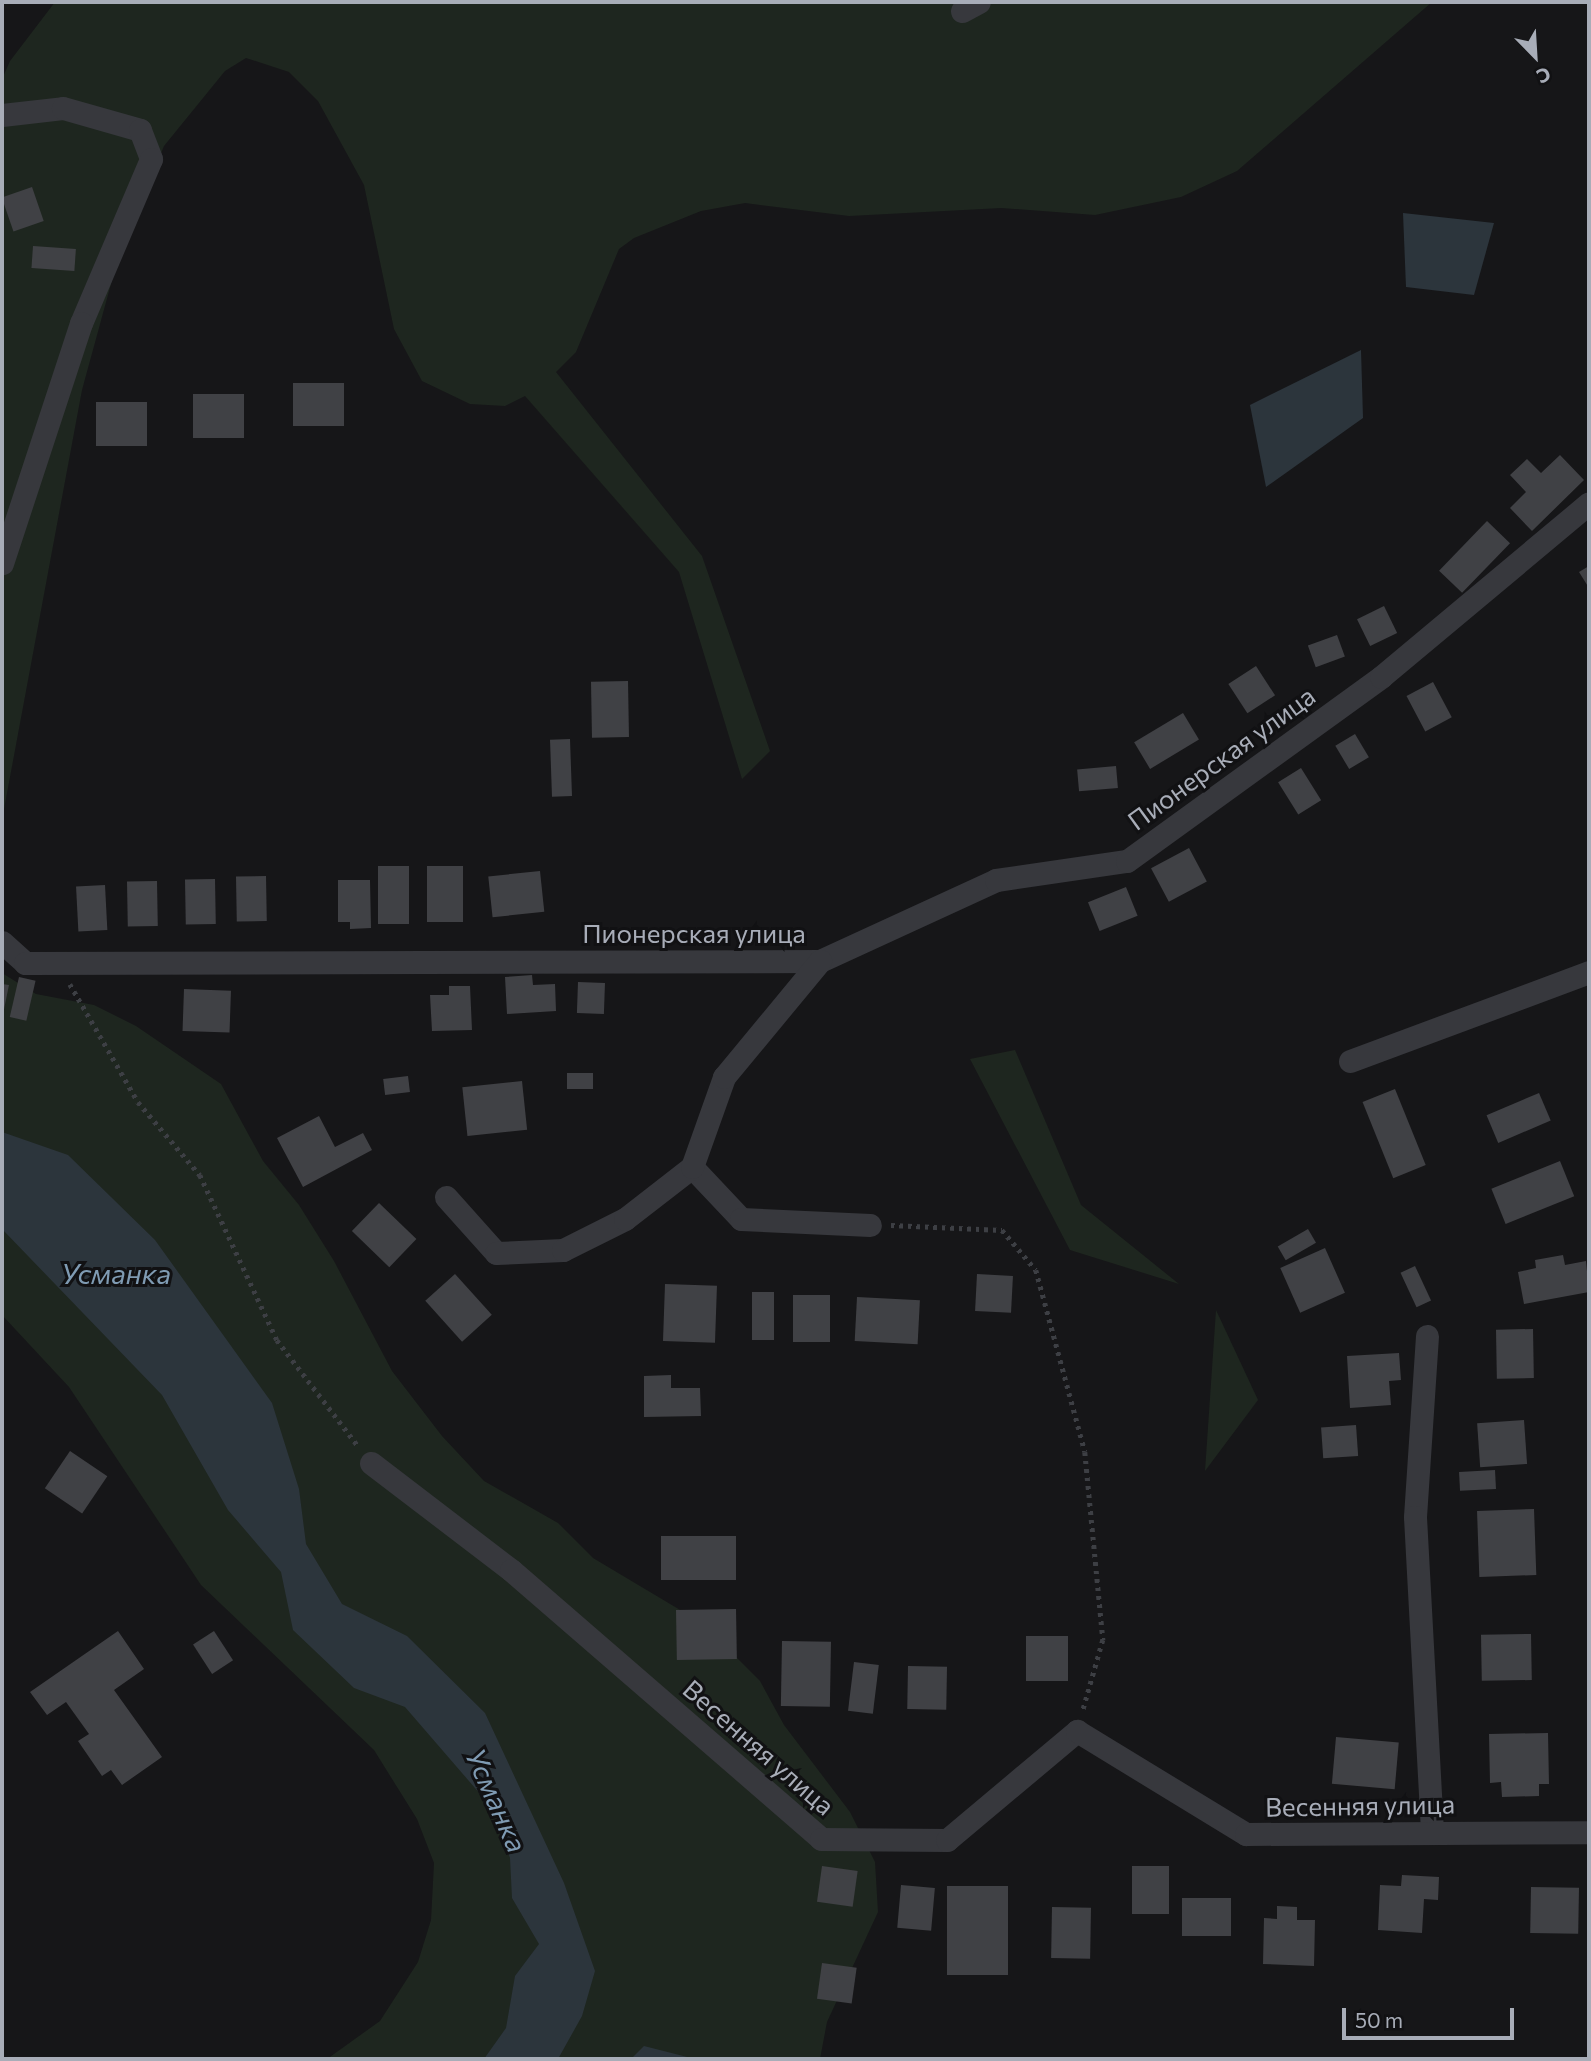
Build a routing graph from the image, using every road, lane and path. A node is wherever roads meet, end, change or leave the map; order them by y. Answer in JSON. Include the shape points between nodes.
{"nodes":[{"id":1,"x":2,"y":115,"type":"edge"},
{"id":2,"x":1589,"y":503,"type":"edge"},
{"id":3,"x":2,"y":563,"type":"edge"},
{"id":4,"x":2,"y":942,"type":"edge"},
{"id":5,"x":820,"y":961,"type":"junction"},
{"id":6,"x":1589,"y":972,"type":"edge"},
{"id":7,"x":60,"y":979,"type":"dead end"},
{"id":8,"x":1350,"y":1061,"type":"dead end"},
{"id":9,"x":692,"y":1167,"type":"junction"},
{"id":10,"x":446,"y":1197,"type":"dead end"},
{"id":11,"x":870,"y":1225,"type":"joint"},
{"id":12,"x":1427,"y":1335,"type":"dead end"},
{"id":13,"x":371,"y":1463,"type":"joint"},
{"id":14,"x":1077,"y":1731,"type":"junction"},
{"id":15,"x":1589,"y":1832,"type":"edge"},
{"id":16,"x":1432,"y":1833,"type":"junction"}],
"edges":[{"from":1,"to":3,"type":"street","via":[[63,108],[140,130],[151,159],[80,323]]},
{"from":2,"to":5,"type":"street","name":"Пионерская улица","via":[[1381,677],[1127,860],[996,880]]},
{"from":4,"to":5,"type":"street","name":"Пионерская улица","via":[[25,963]]},
{"from":5,"to":9,"type":"street","via":[[724,1077]]},
{"from":6,"to":8,"type":"street"},
{"from":7,"to":13,"type":"path","via":[[71,984],[138,1102],[200,1175],[277,1339]]},
{"from":9,"to":10,"type":"street","via":[[625,1219],[563,1250],[496,1253]]},
{"from":9,"to":11,"type":"street","via":[[741,1219]]},
{"from":11,"to":14,"type":"path","via":[[1002,1230],[1036,1270],[1085,1452],[1103,1640]]},
{"from":12,"to":16,"type":"street","via":[[1415,1517]]},
{"from":13,"to":14,"type":"street","name":"Весенняя улица","via":[[511,1570],[821,1839],[947,1840]]},
{"from":14,"to":16,"type":"street","name":"Весенняя улица","via":[[1246,1835]]},
{"from":15,"to":16,"type":"street","name":"Весенняя улица"}]}
